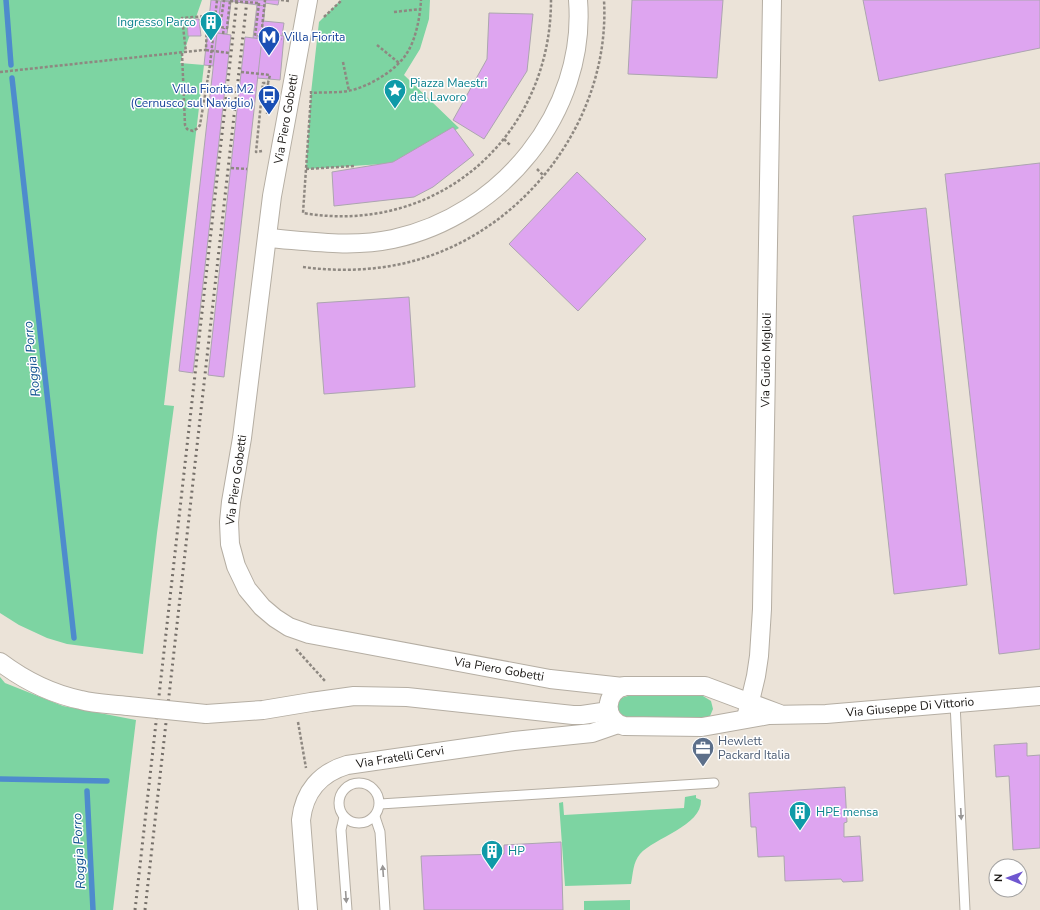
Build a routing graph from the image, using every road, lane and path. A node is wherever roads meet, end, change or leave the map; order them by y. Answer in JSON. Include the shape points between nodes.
{"nodes":[{"id":1,"x":217,"y":0,"type":"edge"},
{"id":2,"x":224,"y":0,"type":"edge"},
{"id":3,"x":265,"y":0,"type":"edge"},
{"id":4,"x":308,"y":0,"type":"edge"},
{"id":5,"x":342,"y":0,"type":"edge"},
{"id":6,"x":421,"y":0,"type":"edge"},
{"id":7,"x":551,"y":0,"type":"edge"},
{"id":8,"x":578,"y":0,"type":"edge"},
{"id":9,"x":772,"y":0,"type":"edge"},
{"id":10,"x":421,"y":9,"type":"junction"},
{"id":11,"x":394,"y":12,"type":"dead end"},
{"id":12,"x":319,"y":22,"type":"dead end"},
{"id":13,"x":206,"y":25,"type":"junction"},
{"id":14,"x":222,"y":28,"type":"junction"},
{"id":15,"x":223,"y":34,"type":"dead end"},
{"id":16,"x":259,"y":37,"type":"junction"},
{"id":17,"x":282,"y":39,"type":"dead end"},
{"id":18,"x":377,"y":45,"type":"dead end"},
{"id":19,"x":206,"y":50,"type":"junction"},
{"id":20,"x":186,"y":52,"type":"junction"},
{"id":21,"x":182,"y":53,"type":"dead end"},
{"id":22,"x":229,"y":53,"type":"dead end"},
{"id":23,"x":344,"y":62,"type":"dead end"},
{"id":24,"x":399,"y":63,"type":"junction"},
{"id":25,"x":0,"y":72,"type":"edge"},
{"id":26,"x":241,"y":72,"type":"dead end"},
{"id":27,"x":268,"y":83,"type":"dead end"},
{"id":28,"x":312,"y":86,"type":"dead end"},
{"id":29,"x":284,"y":87,"type":"junction"},
{"id":30,"x":349,"y":91,"type":"junction"},
{"id":31,"x":311,"y":93,"type":"junction"},
{"id":32,"x":266,"y":116,"type":"dead end"},
{"id":33,"x":263,"y":144,"type":"dead end"},
{"id":34,"x":355,"y":166,"type":"dead end"},
{"id":35,"x":231,"y":168,"type":"dead end"},
{"id":36,"x":306,"y":169,"type":"junction"},
{"id":37,"x":247,"y":170,"type":"dead end"},
{"id":38,"x":267,"y":238,"type":"junction"},
{"id":39,"x":289,"y":627,"type":"junction"},
{"id":40,"x":0,"y":662,"type":"edge"},
{"id":41,"x":550,"y":678,"type":"junction"},
{"id":42,"x":622,"y":687,"type":"junction"},
{"id":43,"x":711,"y":688,"type":"junction"},
{"id":44,"x":1040,"y":696,"type":"edge"},
{"id":45,"x":340,"y":698,"type":"junction"},
{"id":46,"x":955,"y":703,"type":"junction"},
{"id":47,"x":296,"y":704,"type":"junction"},
{"id":48,"x":747,"y":710,"type":"junction"},
{"id":49,"x":612,"y":712,"type":"junction"},
{"id":50,"x":709,"y":725,"type":"junction"},
{"id":51,"x":714,"y":783,"type":"dead end"},
{"id":52,"x":309,"y":793,"type":"junction"},
{"id":53,"x":380,"y":804,"type":"junction"},
{"id":54,"x":375,"y":816,"type":"junction"},
{"id":55,"x":344,"y":817,"type":"junction"},
{"id":56,"x":308,"y":910,"type":"edge"},
{"id":57,"x":347,"y":910,"type":"edge"},
{"id":58,"x":385,"y":910,"type":"edge"},
{"id":59,"x":965,"y":910,"type":"edge"}],
"edges":[{"from":1,"to":21,"type":"path","via":[[200,125],[193,131],[185,125]]},
{"from":2,"to":14,"type":"path"},
{"from":3,"to":16,"type":"path"},
{"from":4,"to":29,"type":"street","name":"Via Piero Gobetti"},
{"from":5,"to":12,"type":"path"},
{"from":6,"to":10,"type":"path"},
{"from":7,"to":36,"type":"path","via":[[546,53],[527,105],[495,150],[464,177],[429,198],[403,208],[363,216],[327,216],[303,213]]},
{"from":8,"to":38,"type":"street","via":[[579,22],[575,56],[559,104],[534,148],[512,174],[492,192],[445,222],[392,239],[335,244]]},
{"from":9,"to":48,"type":"street","name":"Via Guido Miglioli","via":[[762,609],[758,663]]},
{"from":10,"to":11,"type":"path"},
{"from":10,"to":24,"type":"path","via":[[410,47]]},
{"from":13,"to":14,"type":"path"},
{"from":13,"to":19,"type":"path"},
{"from":13,"to":20,"type":"path","via":[[207,16],[182,18]]},
{"from":14,"to":15,"type":"path"},
{"from":14,"to":16,"type":"path","bridge":true,"via":[[227,28],[230,1],[259,3],[255,36]]},
{"from":16,"to":17,"type":"path"},
{"from":18,"to":24,"type":"path"},
{"from":19,"to":20,"type":"path"},
{"from":19,"to":22,"type":"path"},
{"from":20,"to":25,"type":"path"},
{"from":23,"to":30,"type":"path"},
{"from":24,"to":30,"type":"path","via":[[374,81]]},
{"from":26,"to":33,"type":"path","via":[[270,75],[268,83],[263,83],[256,152],[262,151]]},
{"from":27,"to":29,"type":"path","via":[[268,92],[282,95],[287,87]]},
{"from":28,"to":31,"type":"path"},
{"from":29,"to":31,"type":"path"},
{"from":29,"to":32,"type":"path","via":[[270,87]]},
{"from":29,"to":38,"type":"street","name":"Via Piero Gobetti"},
{"from":30,"to":31,"type":"path"},
{"from":31,"to":36,"type":"path"},
{"from":34,"to":36,"type":"path"},
{"from":35,"to":37,"type":"path"},
{"from":38,"to":39,"type":"street","name":"Via Piero Gobetti","via":[[242,438],[230,507],[229,534],[236,566],[247,589],[262,607]]},
{"from":39,"to":41,"type":"street","name":"Via Piero Gobetti","via":[[322,637]]},
{"from":39,"to":45,"type":"path","via":[[289,641]]},
{"from":40,"to":47,"type":"street","bridge":true,"via":[[26,679],[57,694],[82,701],[206,714],[251,712]]},
{"from":41,"to":42,"type":"street","name":"Via Piero Gobetti"},
{"from":41,"to":49,"type":"street","name":"Via Piero Gobetti"},
{"from":42,"to":43,"type":"street","name":"Via Giuseppe Di Vittorio"},
{"from":42,"to":49,"type":"street","via":[[613,693]]},
{"from":43,"to":48,"type":"street","name":"Via Giuseppe Di Vittorio"},
{"from":43,"to":50,"type":"street","via":[[720,697],[722,710],[717,720]]},
{"from":44,"to":46,"type":"street","name":"Via Giuseppe Di Vittorio"},
{"from":45,"to":47,"type":"street"},
{"from":45,"to":49,"type":"street","via":[[407,696],[582,716]]},
{"from":46,"to":48,"type":"street","name":"Via Giuseppe Di Vittorio","via":[[826,714],[780,714]]},
{"from":46,"to":59,"type":"lane","one_way":true},
{"from":47,"to":52,"type":"path"},
{"from":48,"to":50,"type":"street","name":"Via Giuseppe Di Vittorio"},
{"from":49,"to":50,"type":"street","name":"Via Giuseppe Di Vittorio","via":[[627,727]]},
{"from":49,"to":52,"type":"street","name":"Via Fratelli Cervi","via":[[592,733],[514,740],[347,765],[327,774]]},
{"from":51,"to":53,"type":"lane"},
{"from":52,"to":56,"type":"street","name":"Via Fratelli Cervi","via":[[301,820]]},
{"from":53,"to":54,"type":"lane"},
{"from":53,"to":55,"type":"lane","via":[[372,786],[360,782],[353,783],[347,786],[339,797],[340,811]]},
{"from":54,"to":55,"type":"lane","via":[[363,823],[356,823]]},
{"from":58,"to":54,"type":"lane","one_way":true,"via":[[380,832]]},
{"from":55,"to":57,"type":"lane","one_way":true,"via":[[341,830]]}]}
